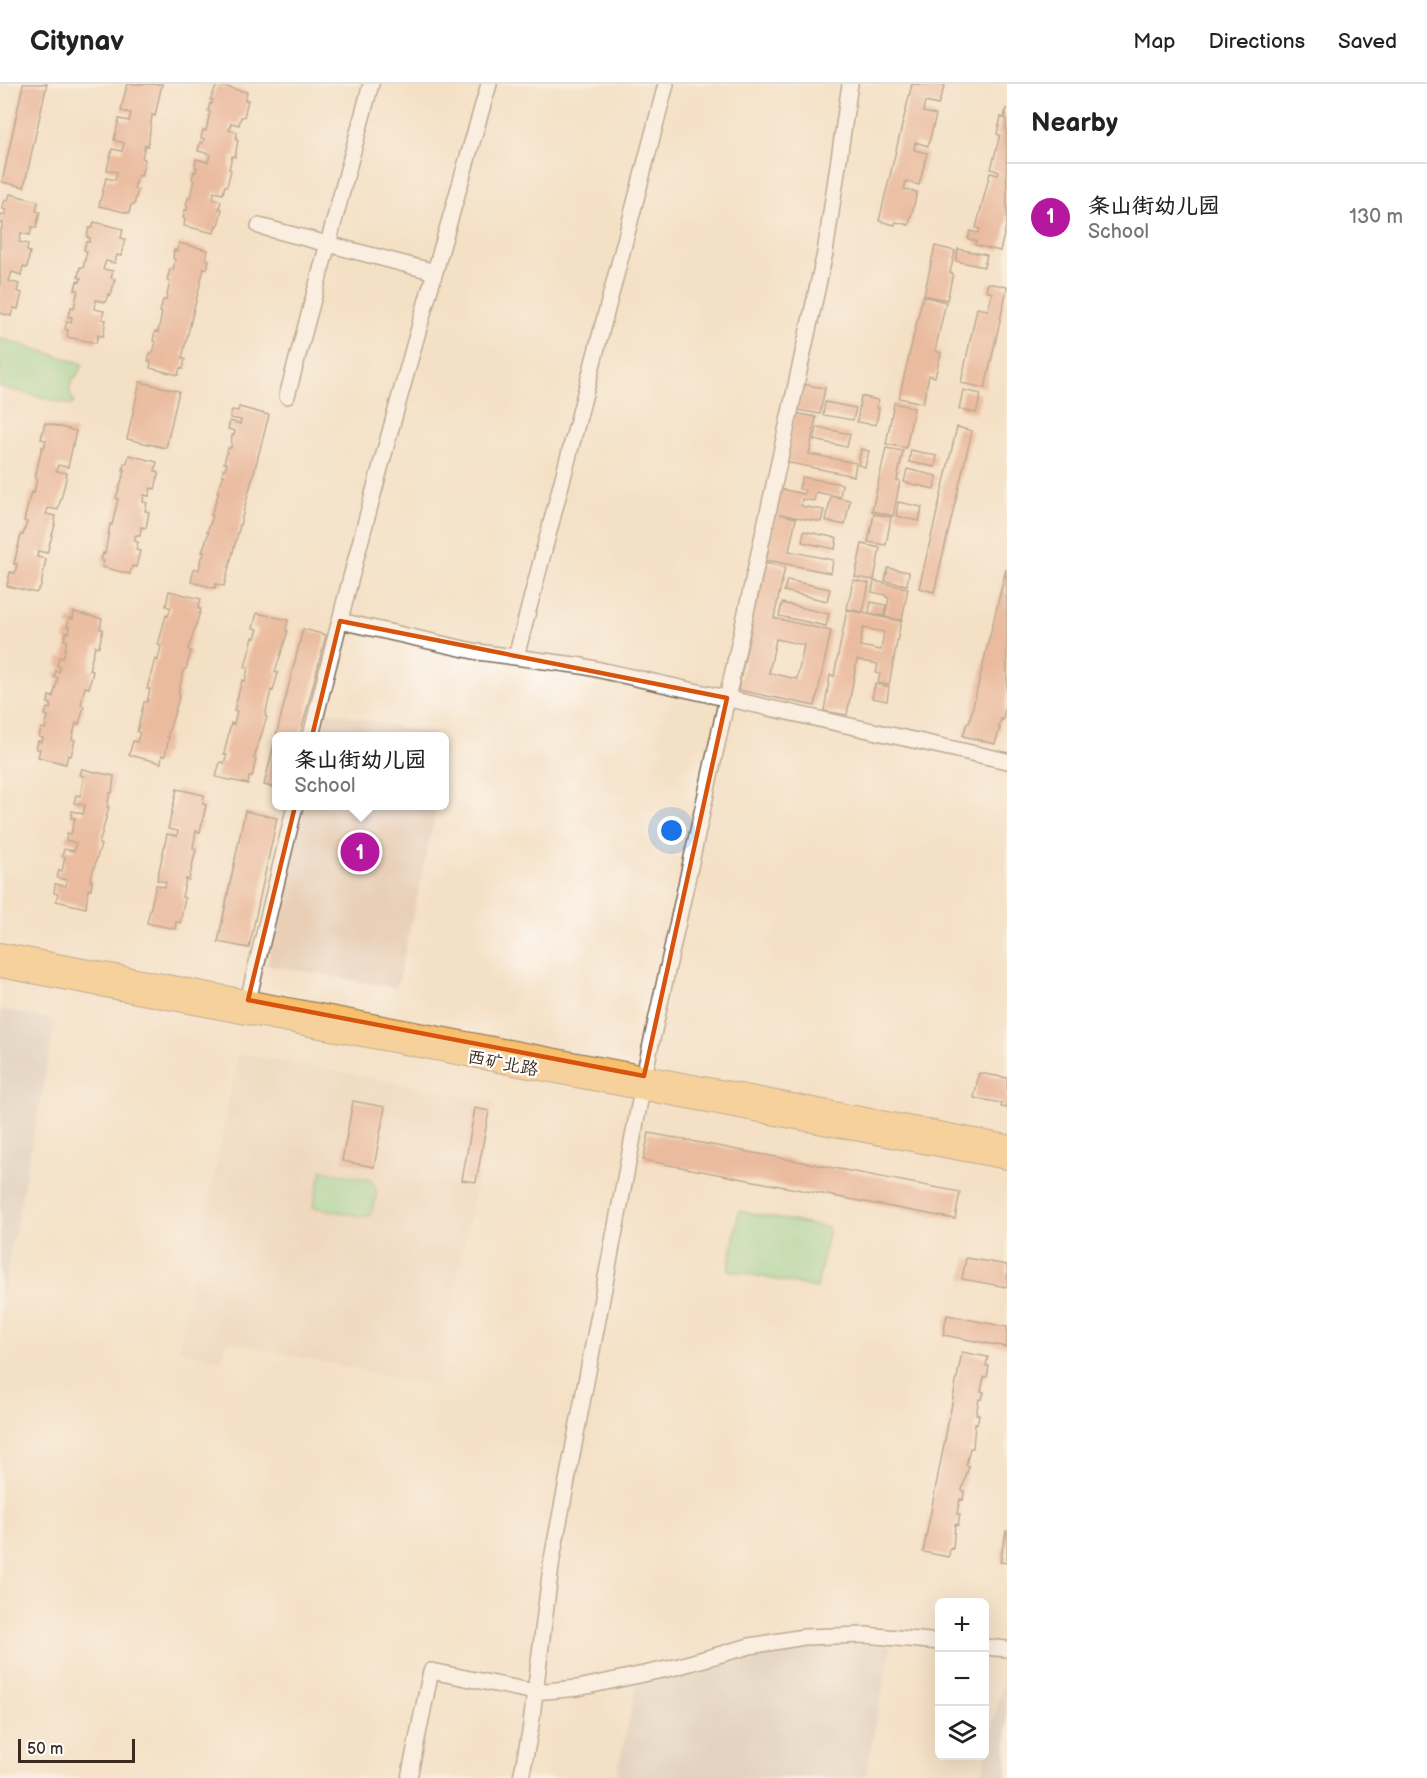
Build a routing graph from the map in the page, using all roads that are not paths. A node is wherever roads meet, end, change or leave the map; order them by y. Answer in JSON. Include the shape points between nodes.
{"nodes":[{"id":1,"x":371,"y":84,"type":"edge"},
{"id":2,"x":489,"y":84,"type":"edge"},
{"id":3,"x":666,"y":84,"type":"edge"},
{"id":4,"x":850,"y":84,"type":"edge"},
{"id":5,"x":259,"y":226,"type":"dead end"},
{"id":6,"x":328,"y":244,"type":"junction"},
{"id":7,"x":435,"y":272,"type":"junction"},
{"id":8,"x":287,"y":396,"type":"dead end"},
{"id":9,"x":340,"y":621,"type":"junction"},
{"id":10,"x":516,"y":657,"type":"junction"},
{"id":11,"x":727,"y":698,"type":"junction"},
{"id":12,"x":312,"y":732,"type":"edge"},
{"id":13,"x":1007,"y":760,"type":"edge"},
{"id":14,"x":294,"y":810,"type":"edge"},
{"id":15,"x":0,"y":953,"type":"edge"},
{"id":16,"x":0,"y":967,"type":"edge"},
{"id":17,"x":248,"y":1000,"type":"junction"},
{"id":18,"x":643,"y":1083,"type":"junction"},
{"id":19,"x":1007,"y":1145,"type":"edge"},
{"id":20,"x":1007,"y":1159,"type":"edge"},
{"id":21,"x":935,"y":1642,"type":"edge"},
{"id":22,"x":989,"y":1647,"type":"edge"},
{"id":23,"x":1007,"y":1649,"type":"edge"},
{"id":24,"x":535,"y":1692,"type":"junction"},
{"id":25,"x":409,"y":1778,"type":"edge"},
{"id":26,"x":521,"y":1778,"type":"edge"}],
"edges":[{"from":1,"to":6,"type":"street"},
{"from":2,"to":7,"type":"street"},
{"from":3,"to":10,"type":"street"},
{"from":4,"to":11,"type":"street","via":[[825,253]]},
{"from":5,"to":6,"type":"street"},
{"from":6,"to":7,"type":"street"},
{"from":6,"to":8,"type":"street"},
{"from":7,"to":9,"type":"street"},
{"from":9,"to":10,"type":"street"},
{"from":9,"to":12,"type":"street"},
{"from":10,"to":11,"type":"street","via":[[582,666]]},
{"from":11,"to":13,"type":"street"},
{"from":11,"to":18,"type":"street"},
{"from":14,"to":17,"type":"street"},
{"from":15,"to":17,"type":"main road","name":"西矿北路"},
{"from":16,"to":18,"type":"main road","name":"西矿北路"},
{"from":17,"to":18,"type":"main road","name":"西矿北路"},
{"from":18,"to":19,"type":"main road","name":"西矿北路"},
{"from":18,"to":20,"type":"main road","name":"西矿北路"},
{"from":18,"to":24,"type":"street","via":[[552,1559]]},
{"from":21,"to":24,"type":"street","via":[[865,1635],[804,1637],[750,1646],[588,1686]]},
{"from":22,"to":23,"type":"street"},
{"from":24,"to":25,"type":"street","via":[[431,1671]]},
{"from":24,"to":26,"type":"street"}]}
